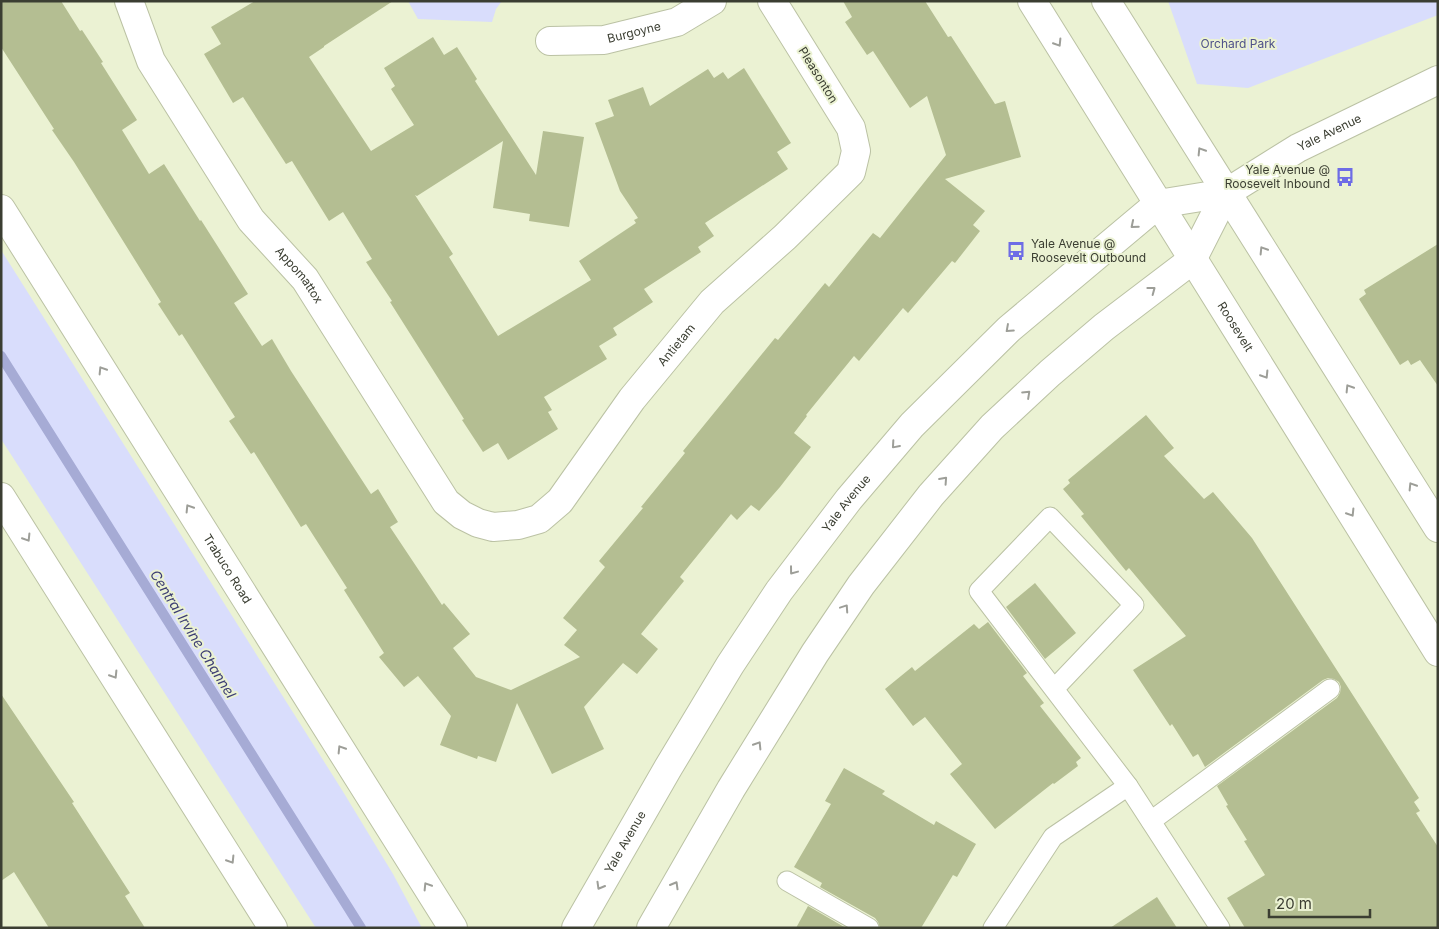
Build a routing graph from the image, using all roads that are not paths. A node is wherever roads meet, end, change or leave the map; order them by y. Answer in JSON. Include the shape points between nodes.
{"nodes":[{"id":1,"x":712,"y":1,"type":"edge"},
{"id":2,"x":772,"y":1,"type":"edge"},
{"id":3,"x":1032,"y":1,"type":"edge"},
{"id":4,"x":1106,"y":1,"type":"edge"},
{"id":5,"x":136,"y":4,"type":"edge"},
{"id":6,"x":550,"y":41,"type":"dead end"},
{"id":7,"x":1438,"y":80,"type":"edge"},
{"id":8,"x":856,"y":151,"type":"joint"},
{"id":9,"x":1226,"y":193,"type":"junction"},
{"id":10,"x":1158,"y":204,"type":"junction"},
{"id":11,"x":1,"y":209,"type":"edge"},
{"id":12,"x":1192,"y":260,"type":"junction"},
{"id":13,"x":1,"y":497,"type":"edge"},
{"id":14,"x":493,"y":527,"type":"joint"},
{"id":15,"x":1438,"y":528,"type":"edge"},
{"id":16,"x":1438,"y":652,"type":"edge"},
{"id":17,"x":1054,"y":689,"type":"junction"},
{"id":18,"x":1330,"y":689,"type":"dead end"},
{"id":19,"x":1128,"y":786,"type":"junction"},
{"id":20,"x":1150,"y":821,"type":"junction"},
{"id":21,"x":788,"y":881,"type":"dead end"},
{"id":22,"x":273,"y":928,"type":"edge"},
{"id":23,"x":453,"y":928,"type":"edge"},
{"id":24,"x":576,"y":928,"type":"edge"},
{"id":25,"x":651,"y":928,"type":"edge"},
{"id":26,"x":869,"y":928,"type":"edge"},
{"id":27,"x":993,"y":928,"type":"edge"},
{"id":28,"x":1220,"y":928,"type":"edge"}],
"edges":[{"from":1,"to":6,"type":"main road","name":"Burgoyne","via":[[677,22],[604,40]]},
{"from":2,"to":8,"type":"main road","name":"Pleasonton","via":[[851,128]]},
{"from":3,"to":10,"type":"main road","name":"Roosevelt","one_way":true},
{"from":9,"to":4,"type":"main road","one_way":true},
{"from":5,"to":14,"type":"main road","name":"Appomattox","via":[[151,61],[251,220],[305,279],[446,502],[462,515]]},
{"from":7,"to":9,"type":"main road","name":"Yale Avenue","via":[[1298,148]]},
{"from":8,"to":14,"type":"main road","name":"Antietam","via":[[851,172],[712,302],[632,399],[560,501],[539,519],[518,526]]},
{"from":9,"to":10,"type":"main road","name":"Yale Avenue"},
{"from":9,"to":12,"type":"main road"},
{"from":15,"to":9,"type":"main road","one_way":true},
{"from":10,"to":12,"type":"main road","name":"Roosevelt"},
{"from":10,"to":24,"type":"main road","name":"Yale Avenue","one_way":true,"via":[[1009,329],[912,425],[849,499],[779,591],[730,665]]},
{"from":23,"to":11,"type":"main road","name":"Trabuco Road","one_way":true},
{"from":12,"to":16,"type":"main road","name":"Roosevelt","one_way":true},
{"from":25,"to":12,"type":"main road","one_way":true,"via":[[815,653],[861,585],[931,495],[992,427],[1050,373],[1104,326]]},
{"from":13,"to":22,"type":"main road","one_way":true},
{"from":17,"to":17,"type":"lane","via":[[979,591],[1050,517],[1134,605]]},
{"from":17,"to":19,"type":"lane"},
{"from":18,"to":20,"type":"lane"},
{"from":19,"to":20,"type":"lane"},
{"from":19,"to":27,"type":"lane","via":[[1053,837]]},
{"from":20,"to":28,"type":"lane"},
{"from":21,"to":26,"type":"lane"}]}
